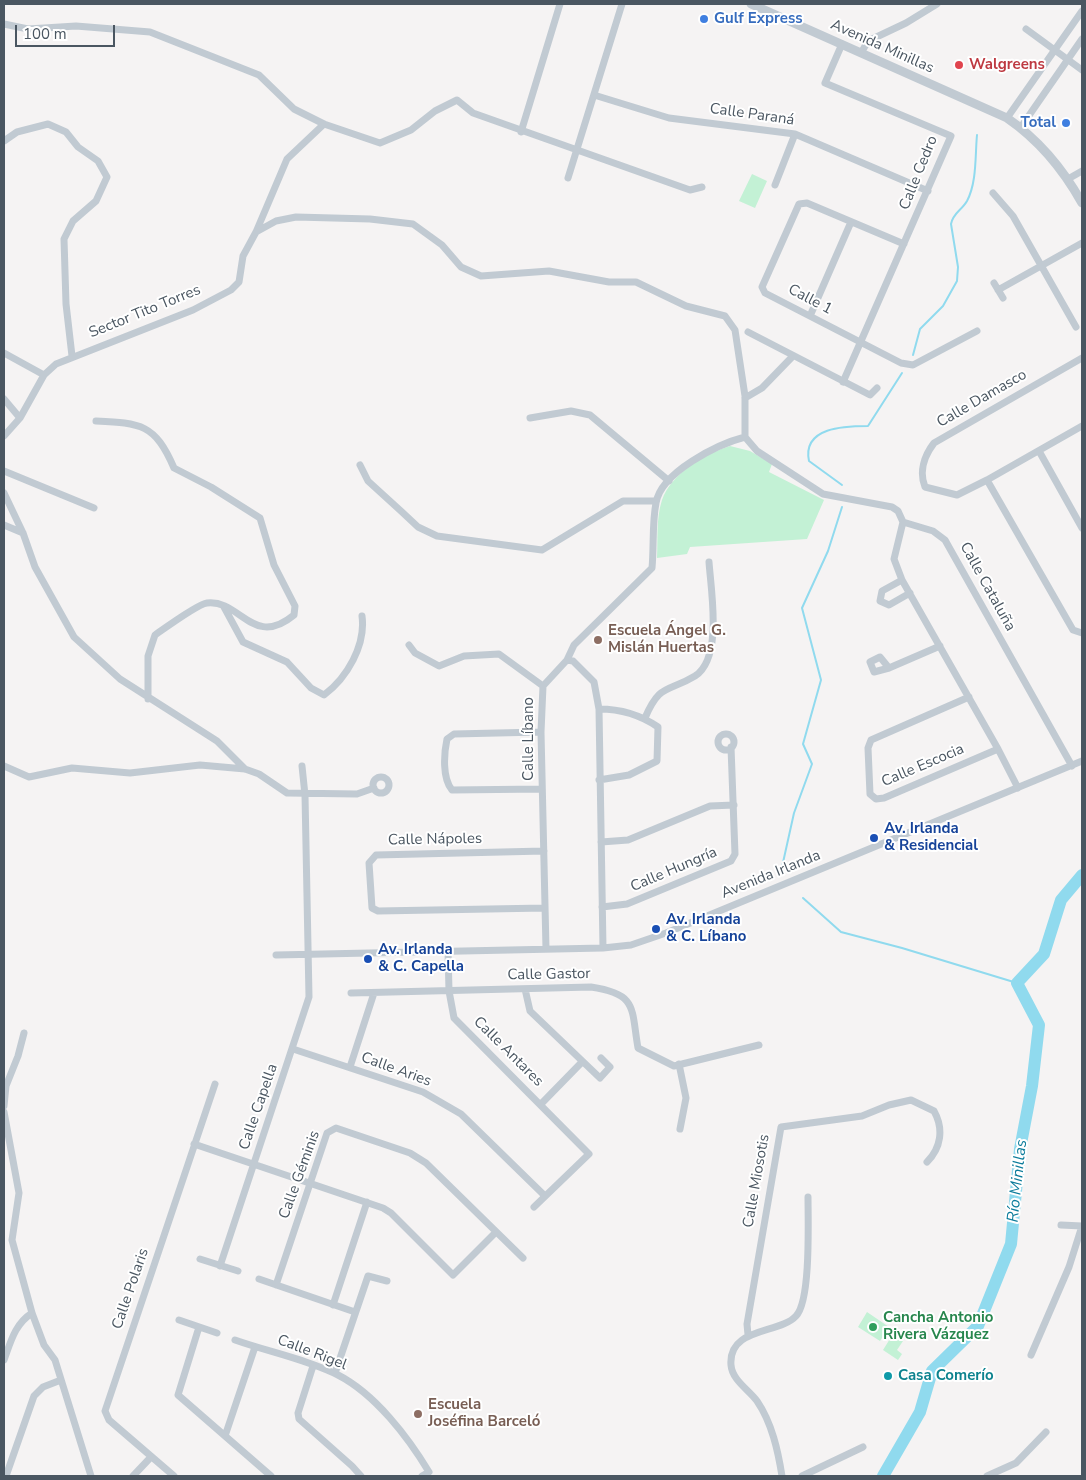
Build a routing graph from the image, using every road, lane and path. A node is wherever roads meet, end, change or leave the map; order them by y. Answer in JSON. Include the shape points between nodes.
{"nodes":[{"id":1,"x":560,"y":4,"type":"edge"},
{"id":2,"x":622,"y":4,"type":"edge"},
{"id":3,"x":751,"y":4,"type":"edge"},
{"id":4,"x":938,"y":4,"type":"edge"},
{"id":5,"x":1082,"y":11,"type":"edge"},
{"id":6,"x":4,"y":24,"type":"edge"},
{"id":7,"x":1026,"y":29,"type":"dead end"},
{"id":8,"x":1082,"y":39,"type":"edge"},
{"id":9,"x":842,"y":44,"type":"junction"},
{"id":10,"x":1055,"y":50,"type":"junction"},
{"id":11,"x":861,"y":53,"type":"junction"},
{"id":12,"x":1068,"y":59,"type":"junction"},
{"id":13,"x":1082,"y":70,"type":"edge"},
{"id":14,"x":594,"y":95,"type":"junction"},
{"id":15,"x":1007,"y":118,"type":"junction"},
{"id":16,"x":324,"y":124,"type":"junction"},
{"id":17,"x":1020,"y":128,"type":"junction"},
{"id":18,"x":521,"y":132,"type":"junction"},
{"id":19,"x":795,"y":134,"type":"junction"},
{"id":20,"x":4,"y":141,"type":"edge"},
{"id":21,"x":576,"y":151,"type":"junction"},
{"id":22,"x":1082,"y":171,"type":"edge"},
{"id":23,"x":568,"y":178,"type":"dead end"},
{"id":24,"x":1068,"y":180,"type":"junction"},
{"id":25,"x":775,"y":185,"type":"dead end"},
{"id":26,"x":702,"y":187,"type":"dead end"},
{"id":27,"x":928,"y":191,"type":"junction"},
{"id":28,"x":993,"y":193,"type":"dead end"},
{"id":29,"x":1082,"y":203,"type":"edge"},
{"id":30,"x":851,"y":222,"type":"junction"},
{"id":31,"x":256,"y":232,"type":"junction"},
{"id":32,"x":1082,"y":243,"type":"edge"},
{"id":33,"x":904,"y":244,"type":"junction"},
{"id":34,"x":1042,"y":266,"type":"junction"},
{"id":35,"x":994,"y":283,"type":"dead end"},
{"id":36,"x":998,"y":290,"type":"junction"},
{"id":37,"x":1003,"y":298,"type":"dead end"},
{"id":38,"x":810,"y":316,"type":"junction"},
{"id":39,"x":1076,"y":327,"type":"dead end"},
{"id":40,"x":977,"y":331,"type":"dead end"},
{"id":41,"x":748,"y":332,"type":"dead end"},
{"id":42,"x":862,"y":343,"type":"junction"},
{"id":43,"x":4,"y":353,"type":"edge"},
{"id":44,"x":72,"y":356,"type":"junction"},
{"id":45,"x":793,"y":356,"type":"junction"},
{"id":46,"x":1082,"y":358,"type":"edge"},
{"id":47,"x":44,"y":375,"type":"junction"},
{"id":48,"x":844,"y":382,"type":"junction"},
{"id":49,"x":877,"y":388,"type":"dead end"},
{"id":50,"x":745,"y":398,"type":"junction"},
{"id":51,"x":4,"y":399,"type":"edge"},
{"id":52,"x":20,"y":418,"type":"junction"},
{"id":53,"x":530,"y":418,"type":"dead end"},
{"id":54,"x":96,"y":421,"type":"dead end"},
{"id":55,"x":1082,"y":426,"type":"edge"},
{"id":56,"x":4,"y":436,"type":"edge"},
{"id":57,"x":745,"y":437,"type":"junction"},
{"id":58,"x":1039,"y":451,"type":"junction"},
{"id":59,"x":360,"y":465,"type":"dead end"},
{"id":60,"x":4,"y":471,"type":"edge"},
{"id":61,"x":987,"y":480,"type":"junction"},
{"id":62,"x":669,"y":481,"type":"junction"},
{"id":63,"x":4,"y":493,"type":"edge"},
{"id":64,"x":656,"y":501,"type":"junction"},
{"id":65,"x":94,"y":508,"type":"dead end"},
{"id":66,"x":903,"y":522,"type":"junction"},
{"id":67,"x":4,"y":524,"type":"edge"},
{"id":68,"x":1082,"y":528,"type":"edge"},
{"id":69,"x":23,"y":533,"type":"junction"},
{"id":70,"x":709,"y":562,"type":"dead end"},
{"id":71,"x":902,"y":580,"type":"junction"},
{"id":72,"x":910,"y":593,"type":"junction"},
{"id":73,"x":222,"y":604,"type":"junction"},
{"id":74,"x":362,"y":616,"type":"dead end"},
{"id":75,"x":1082,"y":633,"type":"edge"},
{"id":76,"x":409,"y":645,"type":"dead end"},
{"id":77,"x":940,"y":646,"type":"junction"},
{"id":78,"x":567,"y":660,"type":"junction"},
{"id":79,"x":889,"y":668,"type":"dead end"},
{"id":80,"x":543,"y":686,"type":"junction"},
{"id":81,"x":969,"y":697,"type":"junction"},
{"id":82,"x":148,"y":699,"type":"junction"},
{"id":83,"x":599,"y":709,"type":"junction"},
{"id":84,"x":645,"y":718,"type":"junction"},
{"id":85,"x":541,"y":732,"type":"junction"},
{"id":86,"x":731,"y":747,"type":"dead end"},
{"id":87,"x":998,"y":749,"type":"junction"},
{"id":88,"x":1082,"y":761,"type":"edge"},
{"id":89,"x":4,"y":766,"type":"edge"},
{"id":90,"x":302,"y":766,"type":"dead end"},
{"id":91,"x":1072,"y":766,"type":"junction"},
{"id":92,"x":245,"y":769,"type":"junction"},
{"id":93,"x":599,"y":780,"type":"junction"},
{"id":94,"x":374,"y":788,"type":"dead end"},
{"id":95,"x":1018,"y":788,"type":"junction"},
{"id":96,"x":542,"y":790,"type":"junction"},
{"id":97,"x":305,"y":795,"type":"junction"},
{"id":98,"x":734,"y":805,"type":"junction"},
{"id":99,"x":601,"y":842,"type":"junction"},
{"id":100,"x":544,"y":851,"type":"junction"},
{"id":101,"x":602,"y":906,"type":"junction"},
{"id":102,"x":545,"y":908,"type":"junction"},
{"id":103,"x":603,"y":948,"type":"junction"},
{"id":104,"x":546,"y":949,"type":"junction"},
{"id":105,"x":448,"y":951,"type":"junction"},
{"id":106,"x":309,"y":954,"type":"junction"},
{"id":107,"x":276,"y":955,"type":"dead end"},
{"id":108,"x":525,"y":989,"type":"junction"},
{"id":109,"x":448,"y":991,"type":"junction"},
{"id":110,"x":351,"y":992,"type":"dead end"},
{"id":111,"x":374,"y":993,"type":"junction"},
{"id":112,"x":24,"y":1033,"type":"dead end"},
{"id":113,"x":759,"y":1045,"type":"dead end"},
{"id":114,"x":293,"y":1048,"type":"junction"},
{"id":115,"x":601,"y":1058,"type":"dead end"},
{"id":116,"x":582,"y":1062,"type":"junction"},
{"id":117,"x":679,"y":1064,"type":"junction"},
{"id":118,"x":350,"y":1067,"type":"junction"},
{"id":119,"x":215,"y":1084,"type":"dead end"},
{"id":120,"x":540,"y":1104,"type":"junction"},
{"id":121,"x":4,"y":1106,"type":"edge"},
{"id":122,"x":4,"y":1112,"type":"edge"},
{"id":123,"x":680,"y":1129,"type":"dead end"},
{"id":124,"x":194,"y":1144,"type":"junction"},
{"id":125,"x":927,"y":1162,"type":"dead end"},
{"id":126,"x":254,"y":1164,"type":"junction"},
{"id":127,"x":310,"y":1183,"type":"junction"},
{"id":128,"x":546,"y":1196,"type":"junction"},
{"id":129,"x":808,"y":1197,"type":"dead end"},
{"id":130,"x":367,"y":1202,"type":"junction"},
{"id":131,"x":534,"y":1208,"type":"dead end"},
{"id":132,"x":1061,"y":1225,"type":"dead end"},
{"id":133,"x":1082,"y":1226,"type":"edge"},
{"id":134,"x":496,"y":1232,"type":"junction"},
{"id":135,"x":522,"y":1258,"type":"dead end"},
{"id":136,"x":200,"y":1259,"type":"dead end"},
{"id":137,"x":220,"y":1266,"type":"junction"},
{"id":138,"x":238,"y":1271,"type":"dead end"},
{"id":139,"x":259,"y":1279,"type":"dead end"},
{"id":140,"x":388,"y":1282,"type":"dead end"},
{"id":141,"x":276,"y":1285,"type":"junction"},
{"id":142,"x":333,"y":1305,"type":"junction"},
{"id":143,"x":355,"y":1312,"type":"junction"},
{"id":144,"x":32,"y":1313,"type":"junction"},
{"id":145,"x":179,"y":1320,"type":"dead end"},
{"id":146,"x":200,"y":1327,"type":"junction"},
{"id":147,"x":217,"y":1333,"type":"dead end"},
{"id":148,"x":748,"y":1336,"type":"junction"},
{"id":149,"x":235,"y":1340,"type":"dead end"},
{"id":150,"x":255,"y":1347,"type":"junction"},
{"id":151,"x":1031,"y":1356,"type":"dead end"},
{"id":152,"x":4,"y":1360,"type":"edge"},
{"id":153,"x":313,"y":1366,"type":"junction"},
{"id":154,"x":335,"y":1373,"type":"junction"},
{"id":155,"x":61,"y":1380,"type":"junction"},
{"id":156,"x":1046,"y":1432,"type":"dead end"},
{"id":157,"x":225,"y":1436,"type":"junction"},
{"id":158,"x":863,"y":1447,"type":"dead end"},
{"id":159,"x":151,"y":1457,"type":"junction"},
{"id":160,"x":6,"y":1476,"type":"edge"},
{"id":161,"x":91,"y":1476,"type":"edge"},
{"id":162,"x":133,"y":1476,"type":"edge"},
{"id":163,"x":174,"y":1476,"type":"edge"},
{"id":164,"x":271,"y":1476,"type":"edge"},
{"id":165,"x":361,"y":1476,"type":"edge"},
{"id":166,"x":422,"y":1476,"type":"edge"},
{"id":167,"x":782,"y":1476,"type":"edge"},
{"id":168,"x":802,"y":1476,"type":"edge"},
{"id":169,"x":987,"y":1476,"type":"edge"}],
"edges":[{"from":1,"to":18,"type":"street"},
{"from":2,"to":14,"type":"street"},
{"from":3,"to":9,"type":"street","name":"Avenida Minillas"},
{"from":4,"to":11,"type":"street","via":[[868,41]]},
{"from":5,"to":10,"type":"street"},
{"from":6,"to":16,"type":"street","via":[[28,28],[76,26],[150,32],[260,75],[294,109]]},
{"from":7,"to":10,"type":"street"},
{"from":8,"to":12,"type":"street"},
{"from":9,"to":11,"type":"street","name":"Avenida Minillas"},
{"from":9,"to":27,"type":"street","name":"Calle Cedro","via":[[825,83],[951,136]]},
{"from":10,"to":12,"type":"street"},
{"from":10,"to":15,"type":"street"},
{"from":11,"to":15,"type":"street","name":"Avenida Minillas"},
{"from":12,"to":13,"type":"street"},
{"from":12,"to":17,"type":"street"},
{"from":14,"to":19,"type":"street","name":"Calle Paraná","via":[[669,118]]},
{"from":14,"to":21,"type":"street"},
{"from":15,"to":17,"type":"street","name":"Avenida Minillas"},
{"from":16,"to":18,"type":"street","via":[[380,143],[411,130],[435,111],[457,100],[473,113]]},
{"from":16,"to":31,"type":"street","name":"Sector Tito Torres","via":[[287,159]]},
{"from":17,"to":24,"type":"street","name":"Avenida Minillas","via":[[1043,148]]},
{"from":18,"to":21,"type":"street"},
{"from":19,"to":25,"type":"street"},
{"from":19,"to":27,"type":"street","name":"Calle Paraná"},
{"from":20,"to":44,"type":"street","via":[[17,132],[48,124],[66,132],[78,147],[98,161],[107,178],[96,200],[74,221],[64,239]]},
{"from":21,"to":23,"type":"street"},
{"from":21,"to":26,"type":"street","via":[[690,190]]},
{"from":22,"to":24,"type":"street"},
{"from":24,"to":29,"type":"street","name":"Avenida Minillas"},
{"from":27,"to":33,"type":"street","name":"Calle Cedro"},
{"from":28,"to":34,"type":"street","via":[[1013,216]]},
{"from":30,"to":33,"type":"street"},
{"from":30,"to":38,"type":"street"},
{"from":30,"to":38,"type":"street","name":"Calle 1","via":[[807,204],[799,204],[782,240],[762,287],[765,293]]},
{"from":31,"to":44,"type":"street","name":"Sector Tito Torres","via":[[243,256],[239,282],[231,290],[193,310]]},
{"from":31,"to":50,"type":"street","via":[[276,221],[296,217],[413,224],[442,245],[461,267],[480,276],[548,272],[609,282],[636,282],[686,306],[725,316],[735,330]]},
{"from":32,"to":34,"type":"street"},
{"from":33,"to":42,"type":"street","name":"Calle Cedro"},
{"from":34,"to":36,"type":"street"},
{"from":34,"to":39,"type":"street"},
{"from":35,"to":36,"type":"street"},
{"from":36,"to":37,"type":"street"},
{"from":38,"to":42,"type":"street","name":"Calle 1"},
{"from":40,"to":42,"type":"street","name":"Calle 1","via":[[913,364],[892,359]]},
{"from":41,"to":45,"type":"street"},
{"from":42,"to":48,"type":"street","name":"Calle Cedro"},
{"from":43,"to":47,"type":"street"},
{"from":44,"to":47,"type":"street","name":"Sector Tito Torres"},
{"from":45,"to":48,"type":"street"},
{"from":45,"to":50,"type":"street","via":[[762,388]]},
{"from":46,"to":61,"type":"street","name":"Calle Damasco","via":[[934,443],[920,476],[925,487],[957,495]]},
{"from":47,"to":52,"type":"street","name":"Sector Tito Torres"},
{"from":48,"to":49,"type":"street","via":[[870,395]]},
{"from":50,"to":57,"type":"street"},
{"from":51,"to":52,"type":"street"},
{"from":52,"to":56,"type":"street","name":"Sector Tito Torres"},
{"from":53,"to":62,"type":"street","via":[[571,411],[590,415]]},
{"from":54,"to":73,"type":"street","via":[[128,422],[145,428],[163,444],[174,468],[212,487],[260,518],[274,565],[295,606],[294,615],[269,626],[255,626]]},
{"from":55,"to":58,"type":"street","name":"Calle Damasco"},
{"from":57,"to":62,"type":"street","via":[[724,443],[695,458]]},
{"from":57,"to":66,"type":"street","via":[[757,451],[823,494],[892,507]]},
{"from":58,"to":61,"type":"street","name":"Calle Damasco"},
{"from":58,"to":68,"type":"street"},
{"from":59,"to":64,"type":"street","via":[[368,481],[418,527],[437,536],[542,550],[623,501]]},
{"from":60,"to":65,"type":"street"},
{"from":61,"to":75,"type":"street","via":[[1073,630]]},
{"from":62,"to":64,"type":"street"},
{"from":63,"to":69,"type":"street"},
{"from":64,"to":78,"type":"street","name":"Calle Líbano","via":[[652,568],[574,645]]},
{"from":66,"to":71,"type":"street","via":[[894,559]]},
{"from":66,"to":91,"type":"street","name":"Calle Cataluña","via":[[933,531],[945,540]]},
{"from":67,"to":69,"type":"street"},
{"from":69,"to":82,"type":"street","via":[[35,567],[74,637],[120,679]]},
{"from":70,"to":84,"type":"street","via":[[713,613],[711,650],[706,667],[695,676],[663,689],[653,700]]},
{"from":71,"to":72,"type":"street"},
{"from":71,"to":72,"type":"street","via":[[882,591],[880,601],[889,605]]},
{"from":72,"to":77,"type":"street"},
{"from":73,"to":74,"type":"street","via":[[243,642],[287,662],[311,688],[324,695],[335,687],[360,647],[364,630]]},
{"from":73,"to":82,"type":"street","via":[[206,603],[155,635],[148,656]]},
{"from":76,"to":80,"type":"street","via":[[415,653],[439,666],[464,656],[499,654]]},
{"from":77,"to":79,"type":"street"},
{"from":77,"to":81,"type":"street"},
{"from":78,"to":80,"type":"street","name":"Calle Líbano"},
{"from":78,"to":83,"type":"street","via":[[573,661],[594,682]]},
{"from":80,"to":85,"type":"street","name":"Calle Líbano"},
{"from":81,"to":87,"type":"street"},
{"from":81,"to":87,"type":"street","name":"Calle Escocia","via":[[871,740],[868,748],[870,794],[876,799],[884,798]]},
{"from":82,"to":92,"type":"street","via":[[217,741]]},
{"from":83,"to":84,"type":"street","via":[[617,709]]},
{"from":83,"to":93,"type":"street"},
{"from":84,"to":93,"type":"street","via":[[658,727],[657,761],[629,775]]},
{"from":85,"to":96,"type":"street","name":"Calle Líbano"},
{"from":85,"to":96,"type":"street","via":[[454,734],[448,738],[445,747],[446,783],[452,790]]},
{"from":86,"to":98,"type":"street","name":"Calle Hungría"},
{"from":87,"to":95,"type":"street"},
{"from":88,"to":91,"type":"street","name":"Avenida Irlanda"},
{"from":89,"to":92,"type":"street","via":[[29,777],[72,768],[130,773],[200,765]]},
{"from":90,"to":97,"type":"street","name":"Calle Capella"},
{"from":91,"to":95,"type":"street","name":"Avenida Irlanda"},
{"from":92,"to":97,"type":"street","via":[[288,793]]},
{"from":93,"to":99,"type":"street"},
{"from":94,"to":97,"type":"street","via":[[357,794]]},
{"from":95,"to":103,"type":"street","name":"Avenida Irlanda","via":[[666,933],[631,945]]},
{"from":96,"to":100,"type":"street","name":"Calle Líbano"},
{"from":97,"to":106,"type":"street","name":"Calle Capella"},
{"from":98,"to":99,"type":"street","via":[[710,806],[628,840]]},
{"from":98,"to":101,"type":"street","name":"Calle Hungría","via":[[735,854],[730,861],[627,904]]},
{"from":99,"to":101,"type":"street"},
{"from":100,"to":102,"type":"street","name":"Calle Líbano"},
{"from":100,"to":102,"type":"street","name":"Calle Nápoles","via":[[376,855],[369,863],[370,901],[372,908],[378,911]]},
{"from":101,"to":103,"type":"street"},
{"from":102,"to":104,"type":"street","name":"Calle Líbano"},
{"from":103,"to":104,"type":"street","name":"Avenida Irlanda"},
{"from":104,"to":105,"type":"street","name":"Avenida Irlanda"},
{"from":105,"to":106,"type":"street","name":"Avenida Irlanda"},
{"from":105,"to":109,"type":"street","name":"Calle Antares"},
{"from":106,"to":107,"type":"street","name":"Avenida Irlanda"},
{"from":106,"to":114,"type":"street","name":"Calle Capella","via":[[309,997]]},
{"from":108,"to":109,"type":"street","name":"Calle Gastor"},
{"from":108,"to":116,"type":"street","via":[[530,1011]]},
{"from":108,"to":117,"type":"street","name":"Calle Gastor","via":[[591,987],[623,995],[631,1005],[638,1048],[674,1066]]},
{"from":109,"to":111,"type":"street","name":"Calle Gastor"},
{"from":109,"to":120,"type":"street","name":"Calle Antares","via":[[454,1018]]},
{"from":110,"to":111,"type":"street","name":"Calle Gastor"},
{"from":111,"to":118,"type":"street"},
{"from":112,"to":121,"type":"street","via":[[6,1086]]},
{"from":113,"to":117,"type":"street"},
{"from":114,"to":118,"type":"street","name":"Calle Aries"},
{"from":114,"to":126,"type":"street","name":"Calle Capella"},
{"from":115,"to":116,"type":"street","via":[[610,1067],[600,1078]]},
{"from":116,"to":120,"type":"street"},
{"from":117,"to":123,"type":"street","via":[[686,1098]]},
{"from":118,"to":128,"type":"street","name":"Calle Aries","via":[[423,1092],[461,1114]]},
{"from":119,"to":124,"type":"street","name":"Calle Polaris"},
{"from":120,"to":128,"type":"street","name":"Calle Antares","via":[[589,1154]]},
{"from":122,"to":144,"type":"street","via":[[19,1193],[12,1240]]},
{"from":124,"to":126,"type":"street"},
{"from":124,"to":159,"type":"street","name":"Calle Polaris","via":[[105,1411],[109,1420]]},
{"from":125,"to":148,"type":"street","name":"Calle Miosotis","via":[[937,1148],[940,1126],[934,1111],[911,1100],[889,1104],[862,1116],[781,1126],[747,1324]]},
{"from":126,"to":127,"type":"street"},
{"from":126,"to":137,"type":"street","name":"Calle Capella"},
{"from":127,"to":130,"type":"street"},
{"from":127,"to":134,"type":"street","name":"Calle Géminis","via":[[327,1133],[336,1128],[410,1153]]},
{"from":127,"to":141,"type":"street","name":"Calle Géminis"},
{"from":128,"to":131,"type":"street"},
{"from":129,"to":148,"type":"street","via":[[808,1254],[800,1311],[791,1321]]},
{"from":130,"to":134,"type":"street","via":[[391,1214],[453,1275]]},
{"from":130,"to":142,"type":"street"},
{"from":132,"to":133,"type":"street"},
{"from":133,"to":151,"type":"street","via":[[1069,1267]]},
{"from":134,"to":135,"type":"street","name":"Calle Géminis"},
{"from":136,"to":137,"type":"street"},
{"from":137,"to":138,"type":"street"},
{"from":139,"to":141,"type":"street"},
{"from":140,"to":143,"type":"street","via":[[368,1276]]},
{"from":141,"to":142,"type":"street"},
{"from":142,"to":143,"type":"street"},
{"from":143,"to":154,"type":"street"},
{"from":144,"to":152,"type":"street","via":[[16,1328]]},
{"from":144,"to":155,"type":"street"},
{"from":145,"to":146,"type":"street"},
{"from":146,"to":147,"type":"street"},
{"from":146,"to":157,"type":"street","via":[[178,1395]]},
{"from":148,"to":167,"type":"street","via":[[734,1350],[731,1365],[770,1427]]},
{"from":149,"to":150,"type":"street","name":"Calle Rigel"},
{"from":150,"to":153,"type":"street","name":"Calle Rigel"},
{"from":150,"to":157,"type":"street"},
{"from":153,"to":154,"type":"street","name":"Calle Rigel"},
{"from":153,"to":165,"type":"street","via":[[299,1419]]},
{"from":154,"to":166,"type":"street","name":"Calle Rigel","via":[[360,1391],[407,1436],[429,1472]]},
{"from":155,"to":160,"type":"street","via":[[43,1387],[34,1396]]},
{"from":155,"to":161,"type":"street"},
{"from":156,"to":169,"type":"street","via":[[1016,1463]]},
{"from":157,"to":164,"type":"street"},
{"from":158,"to":168,"type":"street"},
{"from":159,"to":162,"type":"street"},
{"from":159,"to":163,"type":"street","name":"Calle Polaris"}]}
